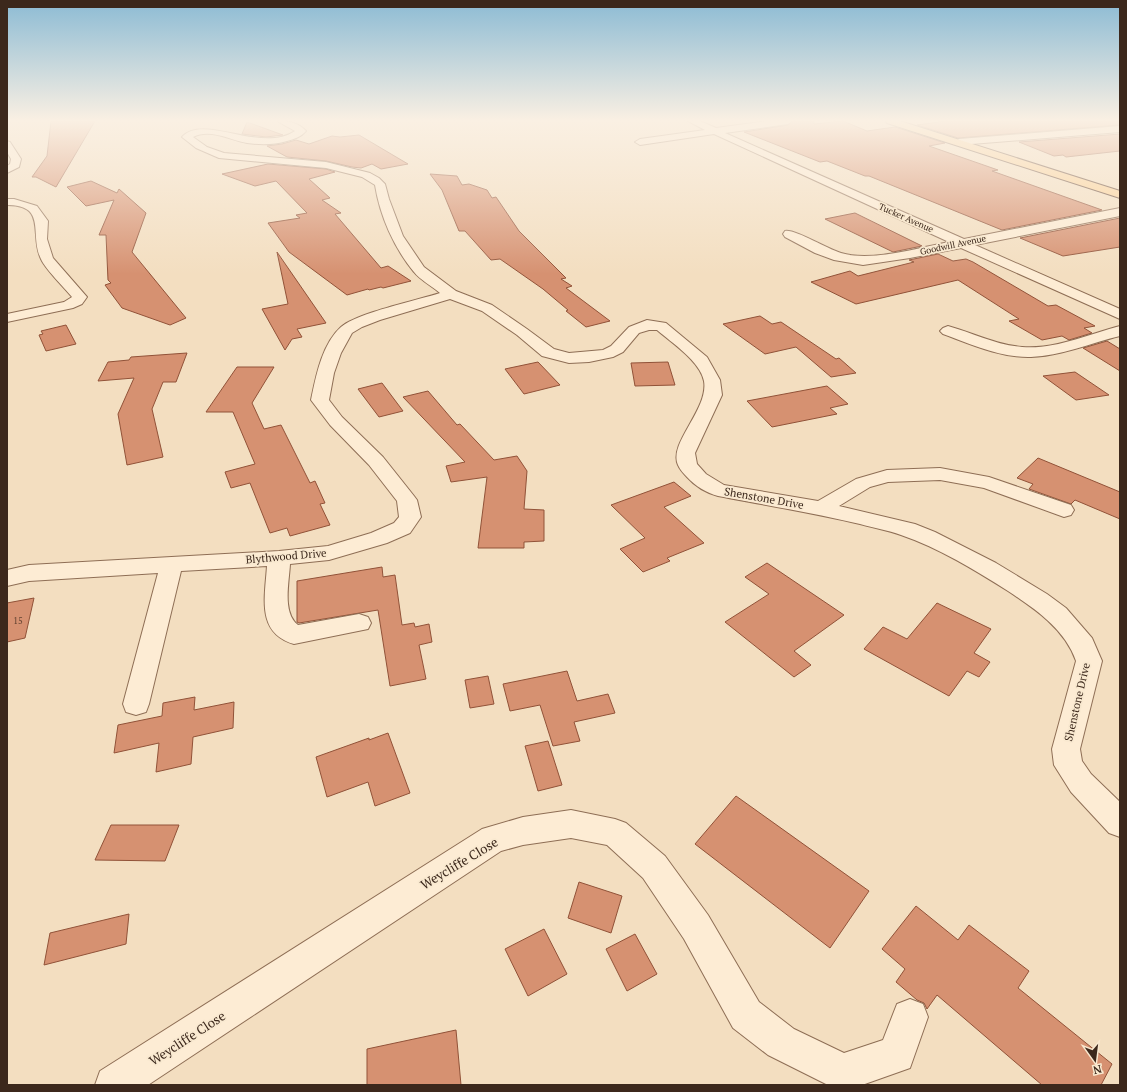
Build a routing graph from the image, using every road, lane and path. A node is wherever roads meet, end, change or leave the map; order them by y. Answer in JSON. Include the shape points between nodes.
{"nodes":[{"id":1,"x":354,"y":172,"type":"edge"},
{"id":2,"x":803,"y":172,"type":"edge"},
{"id":3,"x":1052,"y":172,"type":"edge"},
{"id":4,"x":1120,"y":195,"type":"edge"},
{"id":5,"x":7,"y":202,"type":"edge"},
{"id":6,"x":1120,"y":212,"type":"edge"},
{"id":7,"x":789,"y":234,"type":"dead end"},
{"id":8,"x":962,"y":243,"type":"junction"},
{"id":9,"x":451,"y":294,"type":"junction"},
{"id":10,"x":1120,"y":315,"type":"edge"},
{"id":11,"x":7,"y":318,"type":"edge"},
{"id":12,"x":948,"y":331,"type":"dead end"},
{"id":13,"x":1120,"y":331,"type":"edge"},
{"id":14,"x":821,"y":508,"type":"junction"},
{"id":15,"x":1064,"y":510,"type":"dead end"},
{"id":16,"x":279,"y":558,"type":"junction"},
{"id":17,"x":171,"y":565,"type":"junction"},
{"id":18,"x":7,"y":578,"type":"edge"},
{"id":19,"x":360,"y":623,"type":"dead end"},
{"id":20,"x":136,"y":704,"type":"dead end"},
{"id":21,"x":1120,"y":823,"type":"edge"},
{"id":22,"x":910,"y":1017,"type":"dead end"},
{"id":23,"x":114,"y":1085,"type":"edge"}],
"edges":[{"from":1,"to":9,"type":"street","name":"Shenstone Drive","via":[[366,175],[380,184],[397,236],[419,270]]},
{"from":2,"to":8,"type":"street","name":"Tucker Avenue"},
{"from":3,"to":4,"type":"main road"},
{"from":5,"to":11,"type":"street","via":[[32,208],[42,221],[41,239],[47,259],[80,297],[77,302],[68,305]]},
{"from":6,"to":8,"type":"street","name":"Goodwill Avenue"},
{"from":7,"to":8,"type":"street","name":"Goodwill Avenue","via":[[839,257],[863,261]]},
{"from":8,"to":10,"type":"street","name":"Tucker Avenue"},
{"from":9,"to":14,"type":"street","name":"Shenstone Drive","via":[[487,308],[548,353],[569,358],[607,354],[617,349],[634,330],[647,325],[661,326],[701,360],[712,380],[713,395],[685,453],[687,465],[699,478],[718,490]]},
{"from":9,"to":16,"type":"street","name":"Blythwood Drive","via":[[356,324],[347,330],[339,341],[324,377],[320,400],[336,421],[376,460],[407,500],[410,517],[402,528],[379,538],[329,553]]},
{"from":12,"to":13,"type":"street","via":[[1002,348],[1030,352],[1056,348]]},
{"from":14,"to":15,"type":"street","via":[[863,483],[886,476],[940,474],[989,483]]},
{"from":14,"to":21,"type":"street","name":"Shenstone Drive","via":[[907,529],[927,537],[988,568],[1057,614],[1083,645],[1089,661],[1066,749],[1068,765],[1081,783]]},
{"from":16,"to":17,"type":"street","name":"Blythwood Drive"},
{"from":16,"to":19,"type":"street","via":[[276,607],[281,625],[294,635]]},
{"from":17,"to":18,"type":"street","name":"Blythwood Drive","via":[[29,573]]},
{"from":17,"to":20,"type":"street"},
{"from":22,"to":23,"type":"street","name":"Weycliffe Close","via":[[897,1055],[843,1072],[781,1042],[746,1015],[696,927],[654,867],[615,833],[571,824],[523,831],[493,839]]}]}
